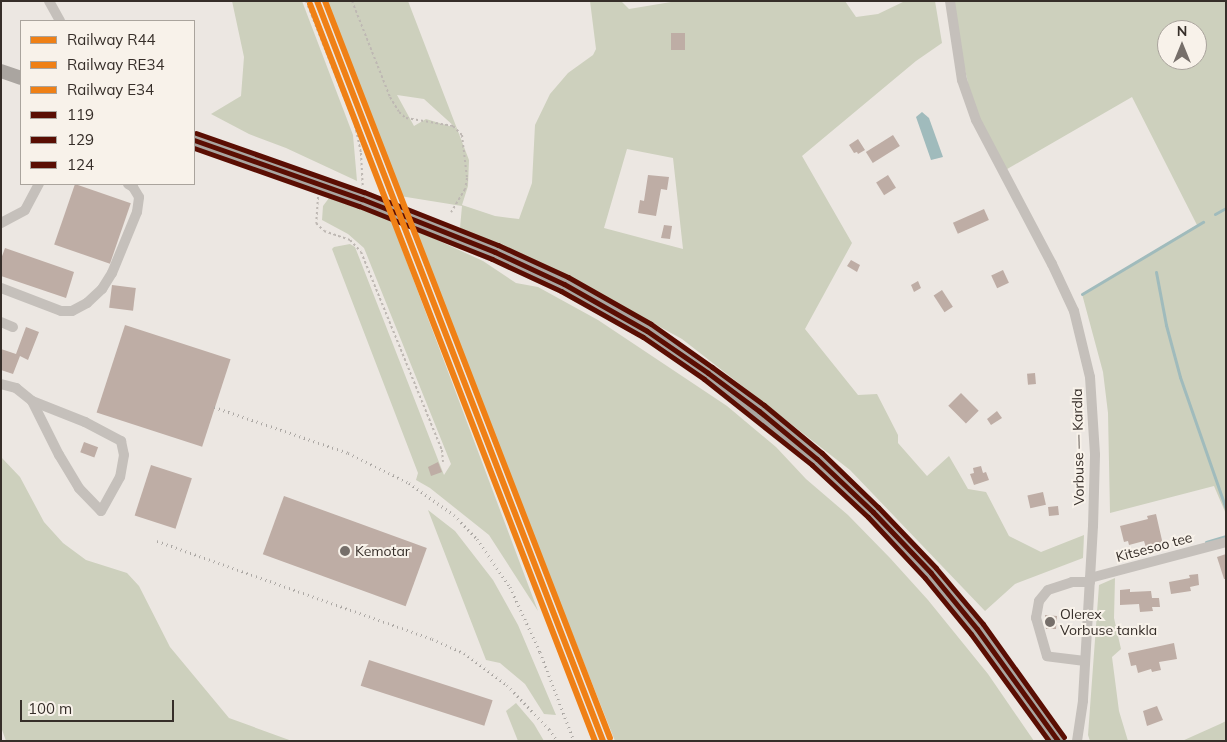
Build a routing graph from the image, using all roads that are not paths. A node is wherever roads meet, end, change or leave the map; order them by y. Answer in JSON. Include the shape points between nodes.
{"nodes":[{"id":1,"x":49,"y":1,"type":"edge"},
{"id":2,"x":950,"y":1,"type":"edge"},
{"id":3,"x":59,"y":20,"type":"edge"},
{"id":4,"x":1,"y":71,"type":"edge"},
{"id":5,"x":20,"y":78,"type":"edge"},
{"id":6,"x":195,"y":140,"type":"edge"},
{"id":7,"x":38,"y":185,"type":"edge"},
{"id":8,"x":130,"y":185,"type":"edge"},
{"id":9,"x":1,"y":223,"type":"edge"},
{"id":10,"x":1,"y":288,"type":"edge"},
{"id":11,"x":1,"y":322,"type":"edge"},
{"id":12,"x":13,"y":327,"type":"dead end"},
{"id":13,"x":1,"y":384,"type":"edge"},
{"id":14,"x":32,"y":401,"type":"junction"},
{"id":15,"x":1226,"y":542,"type":"edge"},
{"id":16,"x":1090,"y":580,"type":"junction"},
{"id":17,"x":1086,"y":661,"type":"junction"},
{"id":18,"x":1058,"y":741,"type":"edge"},
{"id":19,"x":1077,"y":741,"type":"edge"}],
"edges":[{"from":1,"to":3,"type":"street"},
{"from":2,"to":16,"type":"street","name":"Vorbuse — Kardla","via":[[962,80],[976,120],[1052,264],[1074,311],[1084,346],[1094,411]]},
{"from":4,"to":5,"type":"main road"},
{"from":6,"to":18,"type":"main road","via":[[362,199],[495,252],[564,284],[647,331],[759,410],[818,459],[873,512],[977,629]]},
{"from":7,"to":9,"type":"street","via":[[25,210]]},
{"from":8,"to":10,"type":"street","via":[[139,198],[137,212],[112,273],[87,303],[72,311],[61,311]]},
{"from":11,"to":12,"type":"street"},
{"from":13,"to":14,"type":"street","via":[[16,388]]},
{"from":14,"to":14,"type":"street","via":[[85,422],[121,441],[124,455],[120,477],[101,511],[79,488]]},
{"from":15,"to":16,"type":"street","name":"Kitsesoo tee"},
{"from":16,"to":17,"type":"street","name":"Vorbuse — Kardla"},
{"from":16,"to":17,"type":"street","name":"Kitsesoo tee","via":[[1048,590],[1040,601],[1036,618],[1047,656]]},
{"from":17,"to":19,"type":"street","name":"Vorbuse — Kardla"}]}
